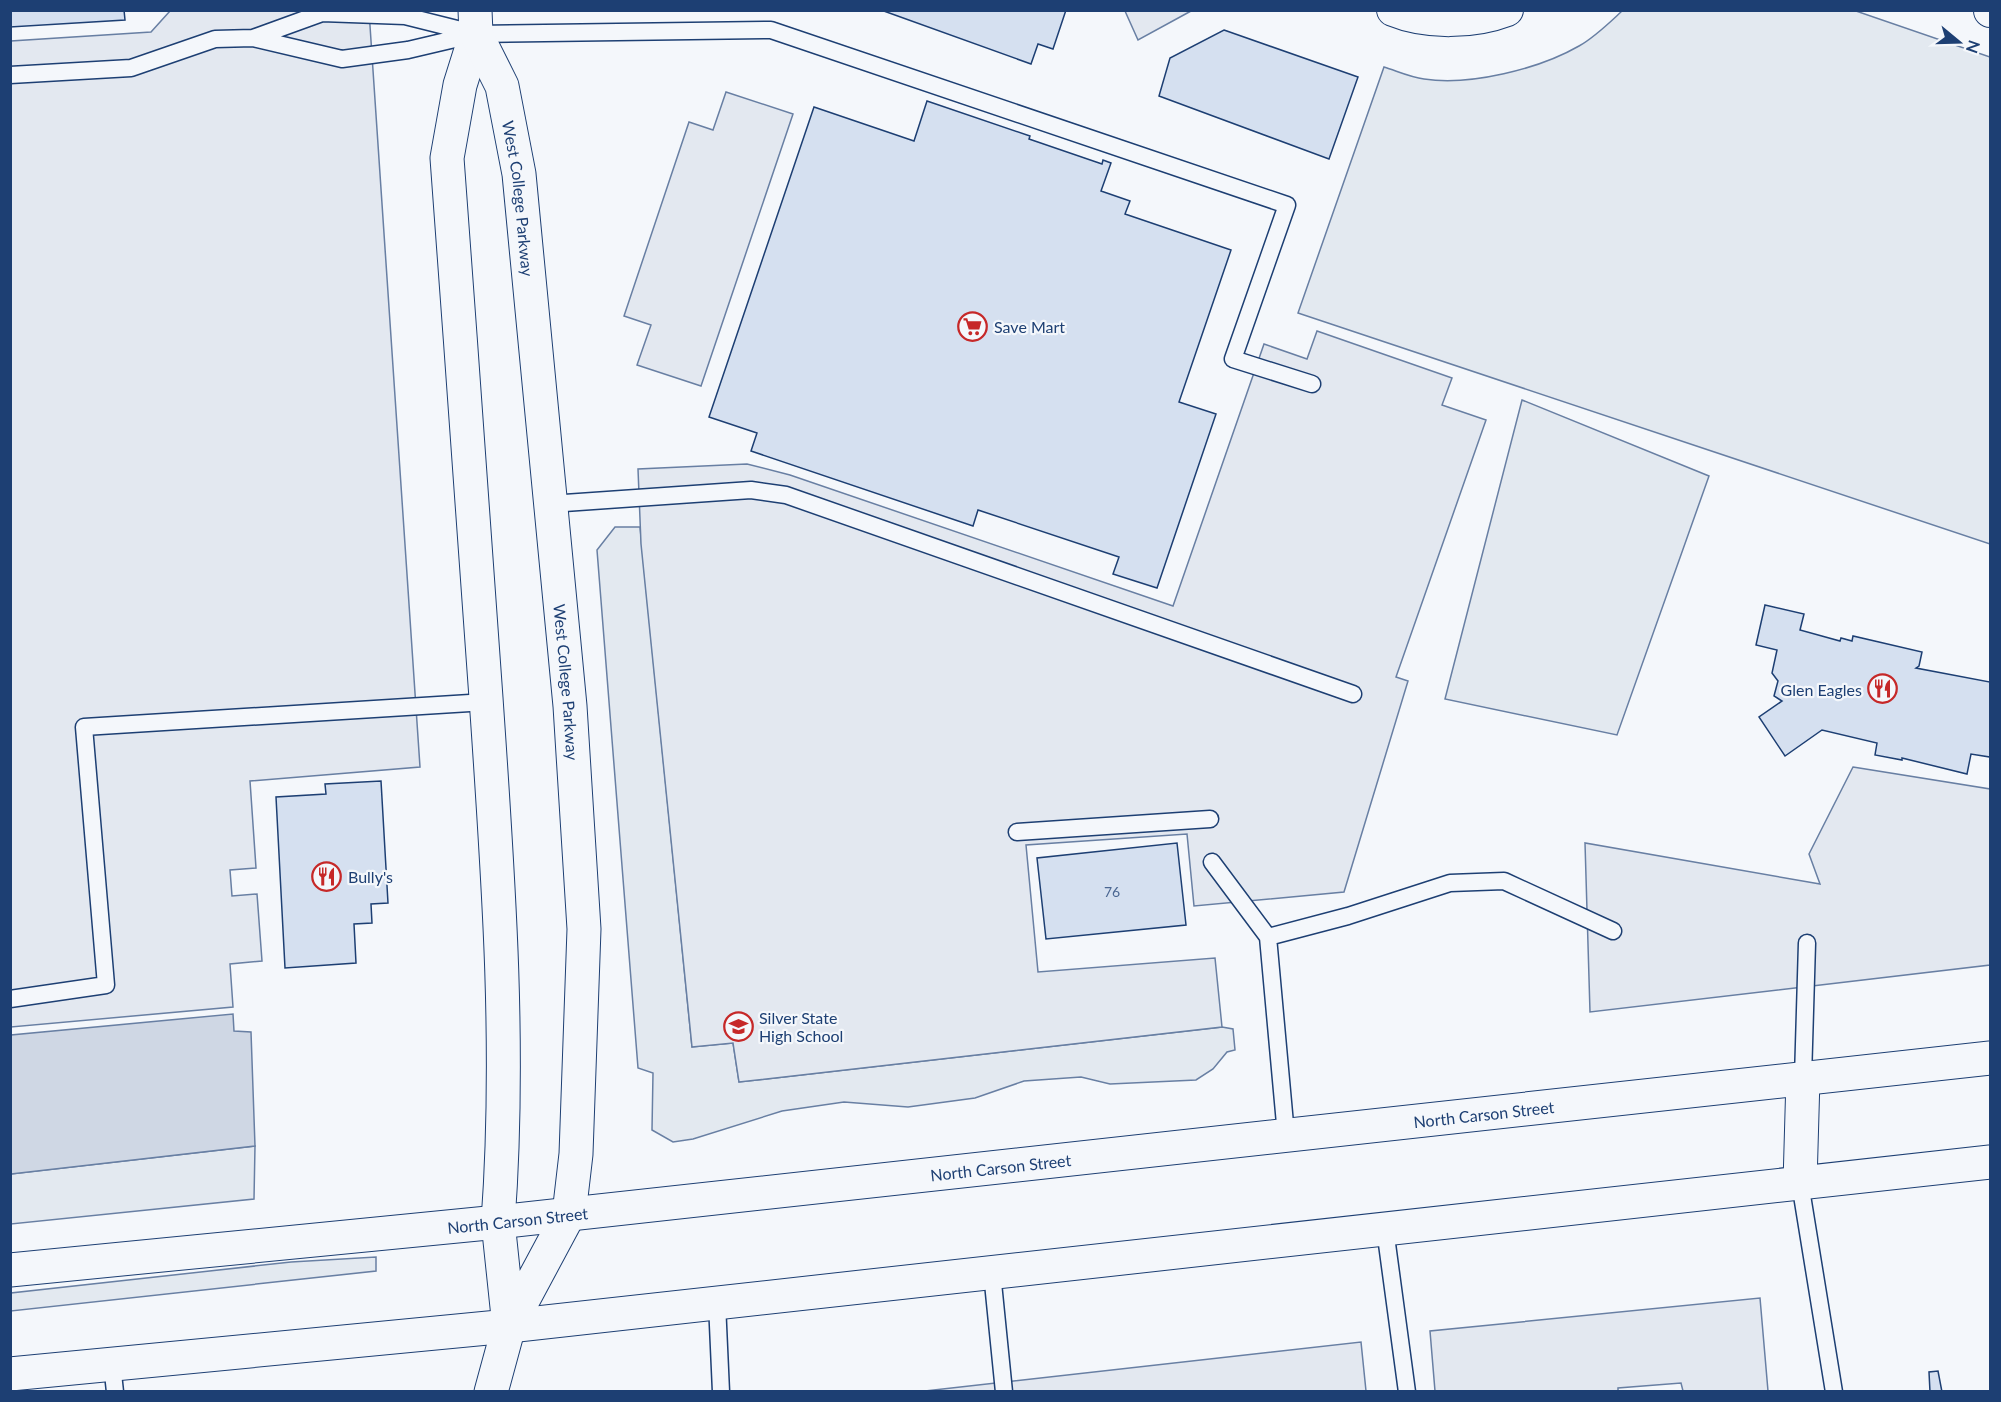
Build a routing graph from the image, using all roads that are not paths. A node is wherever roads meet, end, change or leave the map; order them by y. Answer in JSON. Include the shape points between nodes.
{"nodes":[{"id":1,"x":1393,"y":10,"type":"edge"},
{"id":2,"x":1507,"y":10,"type":"edge"},
{"id":3,"x":476,"y":22,"type":"edge"},
{"id":4,"x":252,"y":38,"type":"junction"},
{"id":5,"x":10,"y":75,"type":"edge"},
{"id":6,"x":1312,"y":384,"type":"dead end"},
{"id":7,"x":550,"y":504,"type":"junction"},
{"id":8,"x":1353,"y":694,"type":"dead end"},
{"id":9,"x":486,"y":702,"type":"junction"},
{"id":10,"x":1210,"y":819,"type":"dead end"},
{"id":11,"x":1017,"y":832,"type":"dead end"},
{"id":12,"x":1212,"y":862,"type":"dead end"},
{"id":13,"x":1612,"y":931,"type":"dead end"},
{"id":14,"x":1268,"y":937,"type":"junction"},
{"id":15,"x":1807,"y":943,"type":"dead end"},
{"id":16,"x":10,"y":999,"type":"edge"},
{"id":17,"x":1990,"y":1058,"type":"edge"},
{"id":18,"x":1803,"y":1078,"type":"junction"},
{"id":19,"x":1286,"y":1135,"type":"junction"},
{"id":20,"x":1990,"y":1162,"type":"edge"},
{"id":21,"x":1800,"y":1183,"type":"junction"},
{"id":22,"x":568,"y":1214,"type":"junction"},
{"id":23,"x":498,"y":1222,"type":"junction"},
{"id":24,"x":1385,"y":1229,"type":"junction"},
{"id":25,"x":10,"y":1270,"type":"edge"},
{"id":26,"x":992,"y":1273,"type":"junction"},
{"id":27,"x":717,"y":1303,"type":"junction"},
{"id":28,"x":510,"y":1326,"type":"junction"},
{"id":29,"x":10,"y":1374,"type":"edge"},
{"id":30,"x":114,"y":1378,"type":"edge"},
{"id":31,"x":491,"y":1392,"type":"edge"},
{"id":32,"x":722,"y":1392,"type":"edge"},
{"id":33,"x":1004,"y":1392,"type":"edge"},
{"id":34,"x":1407,"y":1392,"type":"edge"},
{"id":35,"x":1834,"y":1392,"type":"edge"}],
"edges":[{"from":1,"to":2,"type":"street","via":[[1444,20],[1492,16]]},
{"from":3,"to":4,"type":"lane","via":[[322,13]]},
{"from":3,"to":4,"type":"lane","via":[[408,50],[342,59]]},
{"from":3,"to":6,"type":"lane","via":[[771,30],[1287,205],[1233,359]]},
{"from":3,"to":7,"type":"main road","name":"West College Parkway","via":[[502,86],[519,174]]},
{"from":3,"to":9,"type":"main road","name":"West College Parkway","via":[[447,158]]},
{"from":4,"to":5,"type":"lane","via":[[214,39],[131,68]]},
{"from":7,"to":8,"type":"lane","via":[[750,489],[786,495]]},
{"from":7,"to":22,"type":"main road","name":"West College Parkway","via":[[570,706],[584,929],[576,1154]]},
{"from":9,"to":16,"type":"lane","via":[[84,727],[106,985]]},
{"from":9,"to":23,"type":"main road","name":"West College Parkway","via":[[500,885],[504,1015],[503,1163]]},
{"from":10,"to":11,"type":"lane"},
{"from":12,"to":14,"type":"lane"},
{"from":13,"to":14,"type":"lane","via":[[1504,881],[1450,883]]},
{"from":14,"to":19,"type":"lane"},
{"from":15,"to":18,"type":"lane"},
{"from":17,"to":18,"type":"main road","name":"North Carson Street"},
{"from":18,"to":19,"type":"main road","name":"North Carson Street"},
{"from":18,"to":21,"type":"main road"},
{"from":19,"to":22,"type":"main road","name":"North Carson Street"},
{"from":20,"to":21,"type":"main road"},
{"from":21,"to":24,"type":"main road"},
{"from":21,"to":35,"type":"lane"},
{"from":22,"to":23,"type":"main road","name":"North Carson Street"},
{"from":22,"to":28,"type":"main road","name":"West College Parkway"},
{"from":23,"to":25,"type":"main road","name":"North Carson Street"},
{"from":23,"to":28,"type":"main road","name":"West College Parkway"},
{"from":24,"to":26,"type":"main road"},
{"from":24,"to":34,"type":"lane"},
{"from":26,"to":27,"type":"main road"},
{"from":26,"to":33,"type":"lane"},
{"from":27,"to":28,"type":"main road"},
{"from":27,"to":32,"type":"lane"},
{"from":28,"to":30,"type":"main road"},
{"from":28,"to":31,"type":"main road","name":"West College Parkway"},
{"from":29,"to":30,"type":"main road"}]}
